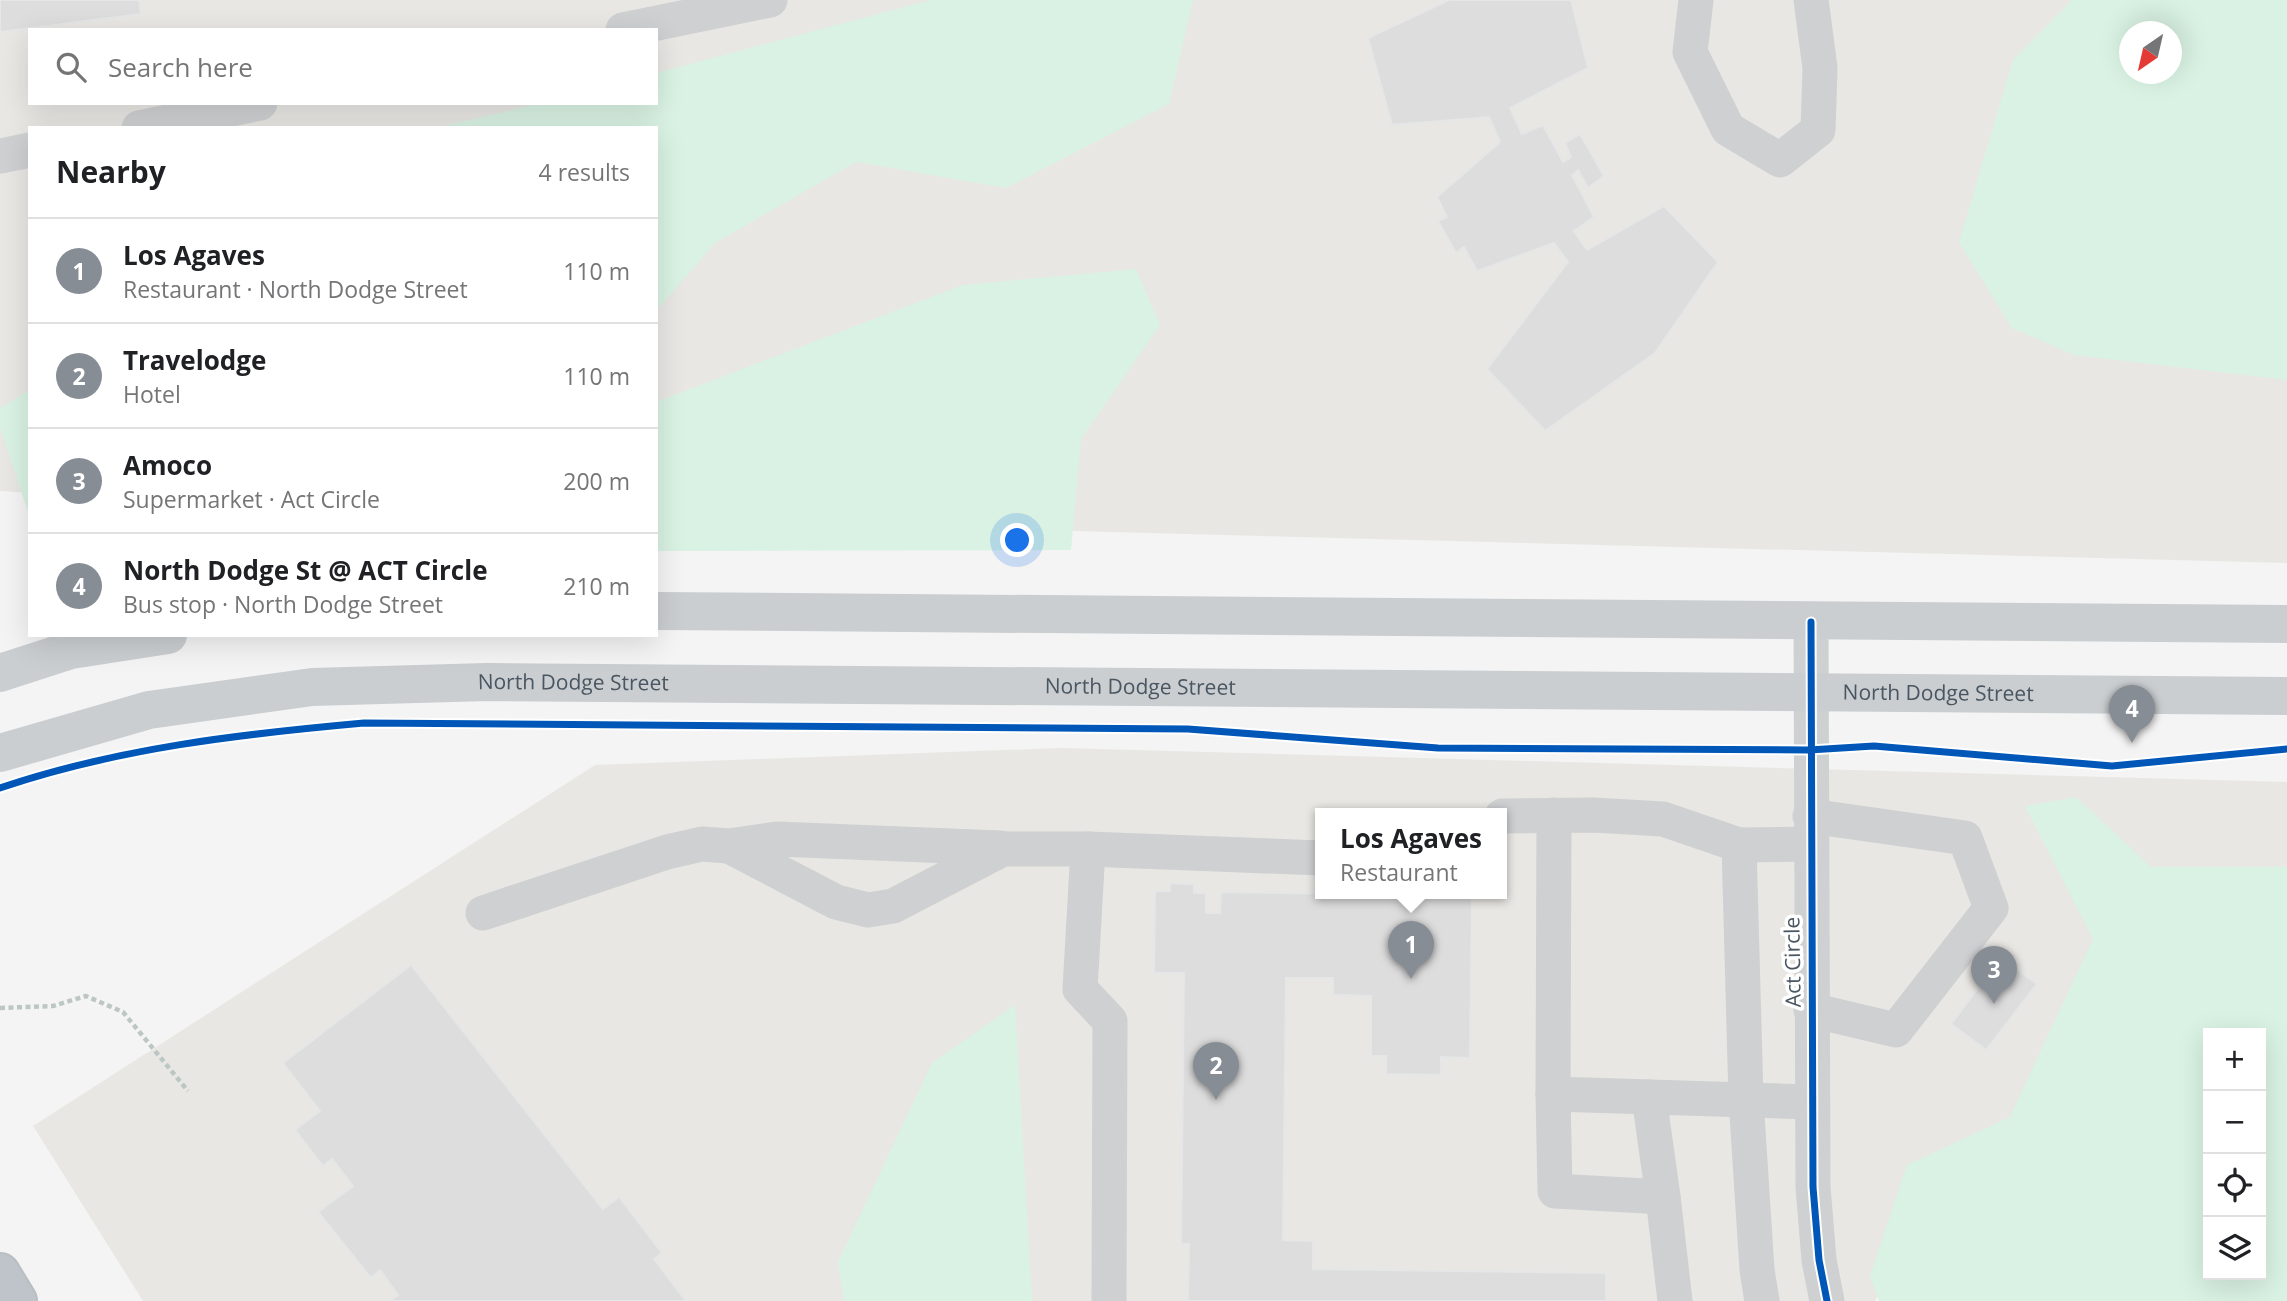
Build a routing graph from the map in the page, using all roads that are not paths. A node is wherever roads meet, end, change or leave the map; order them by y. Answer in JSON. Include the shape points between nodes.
{"nodes":[{"id":1,"x":770,"y":0,"type":"edge"},
{"id":2,"x":1696,"y":0,"type":"edge"},
{"id":3,"x":1811,"y":0,"type":"edge"},
{"id":4,"x":633,"y":28,"type":"edge"},
{"id":5,"x":250,"y":105,"type":"edge"},
{"id":6,"x":149,"y":126,"type":"edge"},
{"id":7,"x":28,"y":150,"type":"edge"},
{"id":8,"x":0,"y":156,"type":"edge"},
{"id":9,"x":658,"y":611,"type":"edge"},
{"id":10,"x":1811,"y":622,"type":"junction"},
{"id":11,"x":2287,"y":624,"type":"edge"},
{"id":12,"x":156,"y":637,"type":"edge"},
{"id":13,"x":0,"y":673,"type":"edge"},
{"id":14,"x":1809,"y":695,"type":"junction"},
{"id":15,"x":2287,"y":696,"type":"edge"},
{"id":16,"x":0,"y":753,"type":"edge"},
{"id":17,"x":1554,"y":815,"type":"junction"},
{"id":18,"x":1507,"y":816,"type":"edge"},
{"id":19,"x":1810,"y":830,"type":"junction"},
{"id":20,"x":1739,"y":845,"type":"junction"},
{"id":21,"x":729,"y":846,"type":"junction"},
{"id":22,"x":1003,"y":849,"type":"junction"},
{"id":23,"x":1088,"y":849,"type":"junction"},
{"id":24,"x":1315,"y":858,"type":"edge"},
{"id":25,"x":483,"y":913,"type":"dead end"},
{"id":26,"x":1811,"y":1010,"type":"junction"},
{"id":27,"x":1553,"y":1094,"type":"junction"},
{"id":28,"x":1649,"y":1097,"type":"junction"},
{"id":29,"x":1746,"y":1099,"type":"junction"},
{"id":30,"x":1812,"y":1102,"type":"junction"},
{"id":31,"x":1663,"y":1197,"type":"junction"},
{"id":32,"x":0,"y":1273,"type":"edge"},
{"id":33,"x":17,"y":1301,"type":"edge"},
{"id":34,"x":1109,"y":1301,"type":"edge"},
{"id":35,"x":1675,"y":1301,"type":"edge"},
{"id":36,"x":1762,"y":1301,"type":"edge"},
{"id":37,"x":1827,"y":1301,"type":"edge"}],
"edges":[{"from":1,"to":4,"type":"street"},
{"from":2,"to":3,"type":"street","via":[[1690,52],[1728,129],[1780,160],[1818,130],[1820,68]]},
{"from":5,"to":6,"type":"street"},
{"from":7,"to":8,"type":"street"},
{"from":9,"to":10,"type":"main road"},
{"from":10,"to":11,"type":"main road"},
{"from":10,"to":14,"type":"street","name":"Act Circle"},
{"from":12,"to":13,"type":"main road","via":[[71,650]]},
{"from":14,"to":15,"type":"main road","name":"North Dodge Street"},
{"from":14,"to":16,"type":"main road","name":"North Dodge Street","via":[[487,682],[312,687],[149,710]]},
{"from":14,"to":19,"type":"street","name":"Act Circle"},
{"from":17,"to":18,"type":"street"},
{"from":17,"to":20,"type":"street","via":[[1663,819]]},
{"from":17,"to":27,"type":"street"},
{"from":19,"to":20,"type":"street"},
{"from":19,"to":26,"type":"street","name":"Act Circle"},
{"from":19,"to":26,"type":"street","via":[[1965,838],[1991,908],[1896,1030]]},
{"from":20,"to":29,"type":"street"},
{"from":21,"to":22,"type":"street","via":[[777,839]]},
{"from":21,"to":22,"type":"street","via":[[836,902],[867,910],[893,906]]},
{"from":21,"to":25,"type":"street","via":[[702,844],[667,852]]},
{"from":22,"to":23,"type":"street"},
{"from":23,"to":24,"type":"street"},
{"from":23,"to":34,"type":"street","via":[[1080,989],[1110,1021]]},
{"from":26,"to":30,"type":"street","name":"Act Circle"},
{"from":27,"to":28,"type":"street"},
{"from":27,"to":31,"type":"street","via":[[1555,1191]]},
{"from":28,"to":29,"type":"street"},
{"from":28,"to":31,"type":"street"},
{"from":29,"to":30,"type":"street"},
{"from":29,"to":36,"type":"street"},
{"from":30,"to":37,"type":"street","name":"Act Circle","via":[[1814,1199]]},
{"from":31,"to":35,"type":"street"},
{"from":32,"to":33,"type":"highway"}]}
